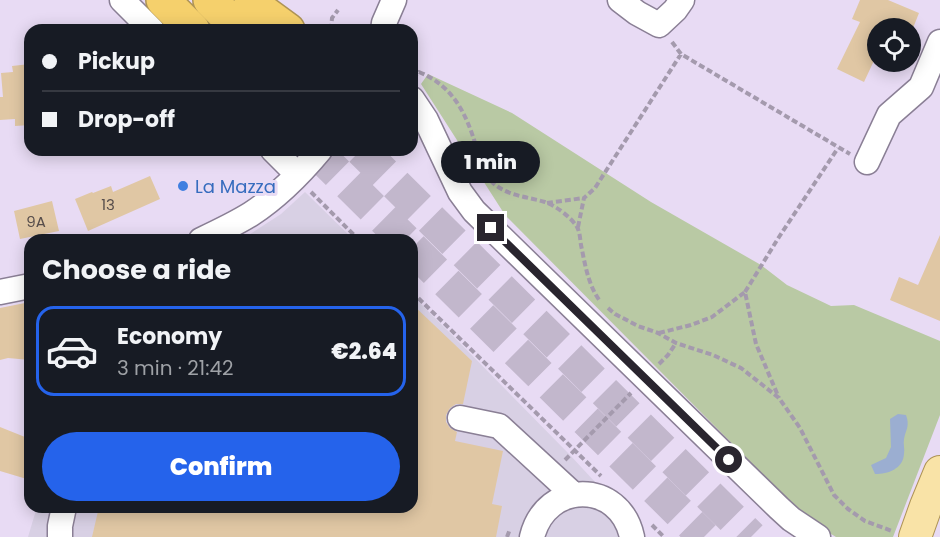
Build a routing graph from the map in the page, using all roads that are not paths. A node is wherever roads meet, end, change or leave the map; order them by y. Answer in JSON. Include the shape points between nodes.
{"nodes":[{"id":1,"x":122,"y":0,"type":"edge"},
{"id":2,"x":163,"y":0,"type":"edge"},
{"id":3,"x":210,"y":0,"type":"edge"},
{"id":4,"x":251,"y":0,"type":"edge"},
{"id":5,"x":394,"y":0,"type":"edge"},
{"id":6,"x":620,"y":0,"type":"edge"},
{"id":7,"x":682,"y":0,"type":"edge"},
{"id":8,"x":146,"y":24,"type":"edge"},
{"id":9,"x":187,"y":24,"type":"edge"},
{"id":10,"x":234,"y":24,"type":"edge"},
{"id":11,"x":280,"y":24,"type":"edge"},
{"id":12,"x":383,"y":24,"type":"edge"},
{"id":13,"x":940,"y":42,"type":"edge"},
{"id":14,"x":418,"y":108,"type":"edge"},
{"id":15,"x":279,"y":156,"type":"edge"},
{"id":16,"x":314,"y":156,"type":"edge"},
{"id":17,"x":867,"y":162,"type":"road end"},
{"id":18,"x":297,"y":174,"type":"junction"},
{"id":19,"x":213,"y":234,"type":"edge"},
{"id":20,"x":24,"y":287,"type":"edge"},
{"id":21,"x":0,"y":292,"type":"edge"},
{"id":22,"x":460,"y":418,"type":"dead end"},
{"id":23,"x":940,"y":471,"type":"edge"},
{"id":24,"x":574,"y":495,"type":"junction"},
{"id":25,"x":63,"y":513,"type":"edge"},
{"id":26,"x":634,"y":535,"type":"edge"},
{"id":27,"x":908,"y":535,"type":"edge"},
{"id":28,"x":60,"y":537,"type":"edge"},
{"id":29,"x":532,"y":537,"type":"edge"},
{"id":30,"x":818,"y":537,"type":"edge"}],
"edges":[{"from":1,"to":8,"type":"street"},
{"from":2,"to":9,"type":"highway"},
{"from":3,"to":10,"type":"highway"},
{"from":4,"to":11,"type":"highway"},
{"from":5,"to":12,"type":"street"},
{"from":6,"to":7,"type":"street","via":[[659,25]]},
{"from":13,"to":17,"type":"street","via":[[921,87],[889,115]]},
{"from":14,"to":30,"type":"street","via":[[460,192],[474,211],[779,508]]},
{"from":15,"to":18,"type":"street"},
{"from":16,"to":18,"type":"street"},
{"from":18,"to":19,"type":"street","via":[[252,213]]},
{"from":20,"to":21,"type":"street"},
{"from":22,"to":24,"type":"street","via":[[499,426]]},
{"from":23,"to":27,"type":"main road","via":[[926,506]]},
{"from":24,"to":26,"type":"street","via":[[594,496],[612,504]]},
{"from":24,"to":29,"type":"street","via":[[544,510]]},
{"from":25,"to":28,"type":"street"}]}
